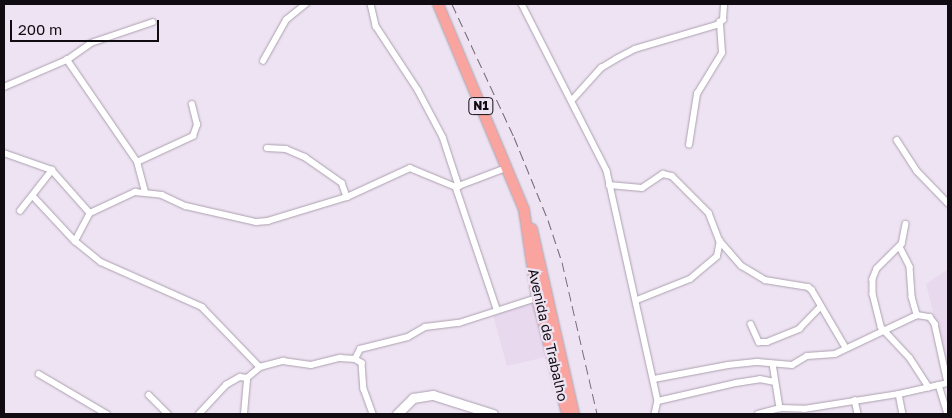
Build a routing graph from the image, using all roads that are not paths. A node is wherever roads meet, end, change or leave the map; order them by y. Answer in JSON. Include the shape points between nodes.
{"nodes":[{"id":1,"x":306,"y":4,"type":"edge"},
{"id":2,"x":372,"y":4,"type":"edge"},
{"id":3,"x":438,"y":4,"type":"edge"},
{"id":4,"x":522,"y":4,"type":"edge"},
{"id":5,"x":724,"y":4,"type":"edge"},
{"id":6,"x":153,"y":22,"type":"dead end"},
{"id":7,"x":720,"y":22,"type":"junction"},
{"id":8,"x":67,"y":60,"type":"junction"},
{"id":9,"x":263,"y":61,"type":"dead end"},
{"id":10,"x":4,"y":86,"type":"edge"},
{"id":11,"x":573,"y":99,"type":"junction"},
{"id":12,"x":192,"y":104,"type":"dead end"},
{"id":13,"x":897,"y":140,"type":"dead end"},
{"id":14,"x":689,"y":145,"type":"dead end"},
{"id":15,"x":267,"y":148,"type":"dead end"},
{"id":16,"x":4,"y":153,"type":"edge"},
{"id":17,"x":137,"y":162,"type":"junction"},
{"id":18,"x":506,"y":168,"type":"junction"},
{"id":19,"x":52,"y":170,"type":"junction"},
{"id":20,"x":609,"y":185,"type":"junction"},
{"id":21,"x":458,"y":187,"type":"junction"},
{"id":22,"x":145,"y":192,"type":"junction"},
{"id":23,"x":33,"y":196,"type":"junction"},
{"id":24,"x":347,"y":197,"type":"junction"},
{"id":25,"x":948,"y":203,"type":"edge"},
{"id":26,"x":524,"y":210,"type":"junction"},
{"id":27,"x":20,"y":211,"type":"dead end"},
{"id":28,"x":90,"y":213,"type":"junction"},
{"id":29,"x":906,"y":224,"type":"dead end"},
{"id":30,"x":75,"y":241,"type":"junction"},
{"id":31,"x":720,"y":242,"type":"junction"},
{"id":32,"x":900,"y":247,"type":"junction"},
{"id":33,"x":536,"y":298,"type":"junction"},
{"id":34,"x":637,"y":300,"type":"junction"},
{"id":35,"x":820,"y":307,"type":"junction"},
{"id":36,"x":497,"y":309,"type":"junction"},
{"id":37,"x":917,"y":315,"type":"junction"},
{"id":38,"x":751,"y":324,"type":"dead end"},
{"id":39,"x":886,"y":331,"type":"junction"},
{"id":40,"x":846,"y":348,"type":"junction"},
{"id":41,"x":355,"y":359,"type":"junction"},
{"id":42,"x":773,"y":364,"type":"junction"},
{"id":43,"x":260,"y":366,"type":"junction"},
{"id":44,"x":39,"y":374,"type":"dead end"},
{"id":45,"x":247,"y":378,"type":"junction"},
{"id":46,"x":654,"y":379,"type":"junction"},
{"id":47,"x":775,"y":382,"type":"junction"},
{"id":48,"x":948,"y":383,"type":"edge"},
{"id":49,"x":939,"y":385,"type":"junction"},
{"id":50,"x":928,"y":387,"type":"junction"},
{"id":51,"x":899,"y":394,"type":"junction"},
{"id":52,"x":149,"y":395,"type":"dead end"},
{"id":53,"x":855,"y":400,"type":"junction"},
{"id":54,"x":658,"y":401,"type":"junction"},
{"id":55,"x":780,"y":408,"type":"junction"},
{"id":56,"x":793,"y":412,"type":"edge"},
{"id":57,"x":107,"y":414,"type":"edge"},
{"id":58,"x":168,"y":414,"type":"edge"},
{"id":59,"x":199,"y":414,"type":"edge"},
{"id":60,"x":244,"y":414,"type":"edge"},
{"id":61,"x":373,"y":414,"type":"edge"},
{"id":62,"x":397,"y":414,"type":"edge"},
{"id":63,"x":493,"y":414,"type":"edge"},
{"id":64,"x":567,"y":414,"type":"edge"},
{"id":65,"x":574,"y":414,"type":"edge"},
{"id":66,"x":655,"y":414,"type":"edge"},
{"id":67,"x":758,"y":414,"type":"edge"},
{"id":68,"x":858,"y":414,"type":"edge"},
{"id":69,"x":903,"y":414,"type":"edge"},
{"id":70,"x":948,"y":414,"type":"edge"}],
"edges":[{"from":1,"to":9,"type":"street","via":[[286,20]]},
{"from":2,"to":21,"type":"street","via":[[376,26],[418,90],[443,137]]},
{"from":3,"to":18,"type":"highway","name":"Avenida de Trabalho","number":"N1"},
{"from":4,"to":11,"type":"street"},
{"from":5,"to":7,"type":"street"},
{"from":6,"to":8,"type":"street","via":[[91,44]]},
{"from":7,"to":11,"type":"street","via":[[622,55],[601,68]]},
{"from":7,"to":14,"type":"street","via":[[722,53],[697,94]]},
{"from":8,"to":10,"type":"street"},
{"from":8,"to":17,"type":"street"},
{"from":11,"to":20,"type":"street","via":[[607,171]]},
{"from":12,"to":17,"type":"street","via":[[197,125],[193,136]]},
{"from":13,"to":25,"type":"street","via":[[917,171]]},
{"from":15,"to":24,"type":"street","via":[[286,149],[305,157],[342,183]]},
{"from":16,"to":19,"type":"street"},
{"from":17,"to":22,"type":"street"},
{"from":18,"to":21,"type":"street"},
{"from":18,"to":26,"type":"highway","name":"Avenida de Trabalho","number":"N1"},
{"from":19,"to":23,"type":"street"},
{"from":19,"to":28,"type":"street"},
{"from":20,"to":31,"type":"street","via":[[642,188],[661,174],[672,176],[709,213]]},
{"from":20,"to":34,"type":"street"},
{"from":21,"to":24,"type":"street","via":[[410,168]]},
{"from":21,"to":36,"type":"street"},
{"from":22,"to":24,"type":"street","via":[[186,206],[256,222],[281,218]]},
{"from":22,"to":28,"type":"street","via":[[135,192]]},
{"from":23,"to":27,"type":"street"},
{"from":23,"to":30,"type":"street"},
{"from":26,"to":33,"type":"highway","name":"Avenida de Trabalho","number":"N1"},
{"from":26,"to":65,"type":"highway","name":"Avenida de Trabalho","number":"N1","via":[[540,259]]},
{"from":28,"to":30,"type":"street"},
{"from":29,"to":32,"type":"street"},
{"from":30,"to":43,"type":"street","via":[[101,262],[122,273],[202,307]]},
{"from":31,"to":34,"type":"street","via":[[717,256],[690,279]]},
{"from":31,"to":35,"type":"street","via":[[742,266],[760,277],[808,287]]},
{"from":32,"to":37,"type":"street","via":[[910,267]]},
{"from":32,"to":39,"type":"street","via":[[877,269],[873,279],[881,327]]},
{"from":33,"to":36,"type":"street"},
{"from":33,"to":64,"type":"highway","name":"Avenida de Trabalho","number":"N1"},
{"from":34,"to":46,"type":"street"},
{"from":35,"to":38,"type":"street","via":[[799,329],[767,342],[759,342]]},
{"from":35,"to":40,"type":"street"},
{"from":36,"to":41,"type":"street","via":[[459,323],[426,327],[408,337],[360,349]]},
{"from":37,"to":39,"type":"street"},
{"from":37,"to":48,"type":"street","via":[[932,319]]},
{"from":39,"to":40,"type":"street"},
{"from":39,"to":50,"type":"street","via":[[910,358]]},
{"from":40,"to":42,"type":"street","via":[[831,355],[807,356],[792,365]]},
{"from":41,"to":43,"type":"street","via":[[340,358],[311,366],[283,361]]},
{"from":41,"to":61,"type":"street","via":[[362,364],[364,389]]},
{"from":42,"to":46,"type":"street","via":[[728,364]]},
{"from":42,"to":47,"type":"street"},
{"from":43,"to":45,"type":"street"},
{"from":44,"to":57,"type":"street"},
{"from":45,"to":59,"type":"street","via":[[240,377],[226,385]]},
{"from":45,"to":60,"type":"street"},
{"from":46,"to":54,"type":"street"},
{"from":47,"to":54,"type":"street","via":[[760,379]]},
{"from":47,"to":55,"type":"street"},
{"from":48,"to":49,"type":"street"},
{"from":49,"to":50,"type":"street"},
{"from":49,"to":70,"type":"street"},
{"from":50,"to":51,"type":"street"},
{"from":51,"to":53,"type":"street"},
{"from":51,"to":69,"type":"street"},
{"from":52,"to":58,"type":"street"},
{"from":53,"to":56,"type":"street"},
{"from":53,"to":68,"type":"street"},
{"from":54,"to":66,"type":"street"},
{"from":55,"to":56,"type":"street"},
{"from":55,"to":67,"type":"street"},
{"from":62,"to":63,"type":"street","via":[[413,398],[428,395]]}]}
